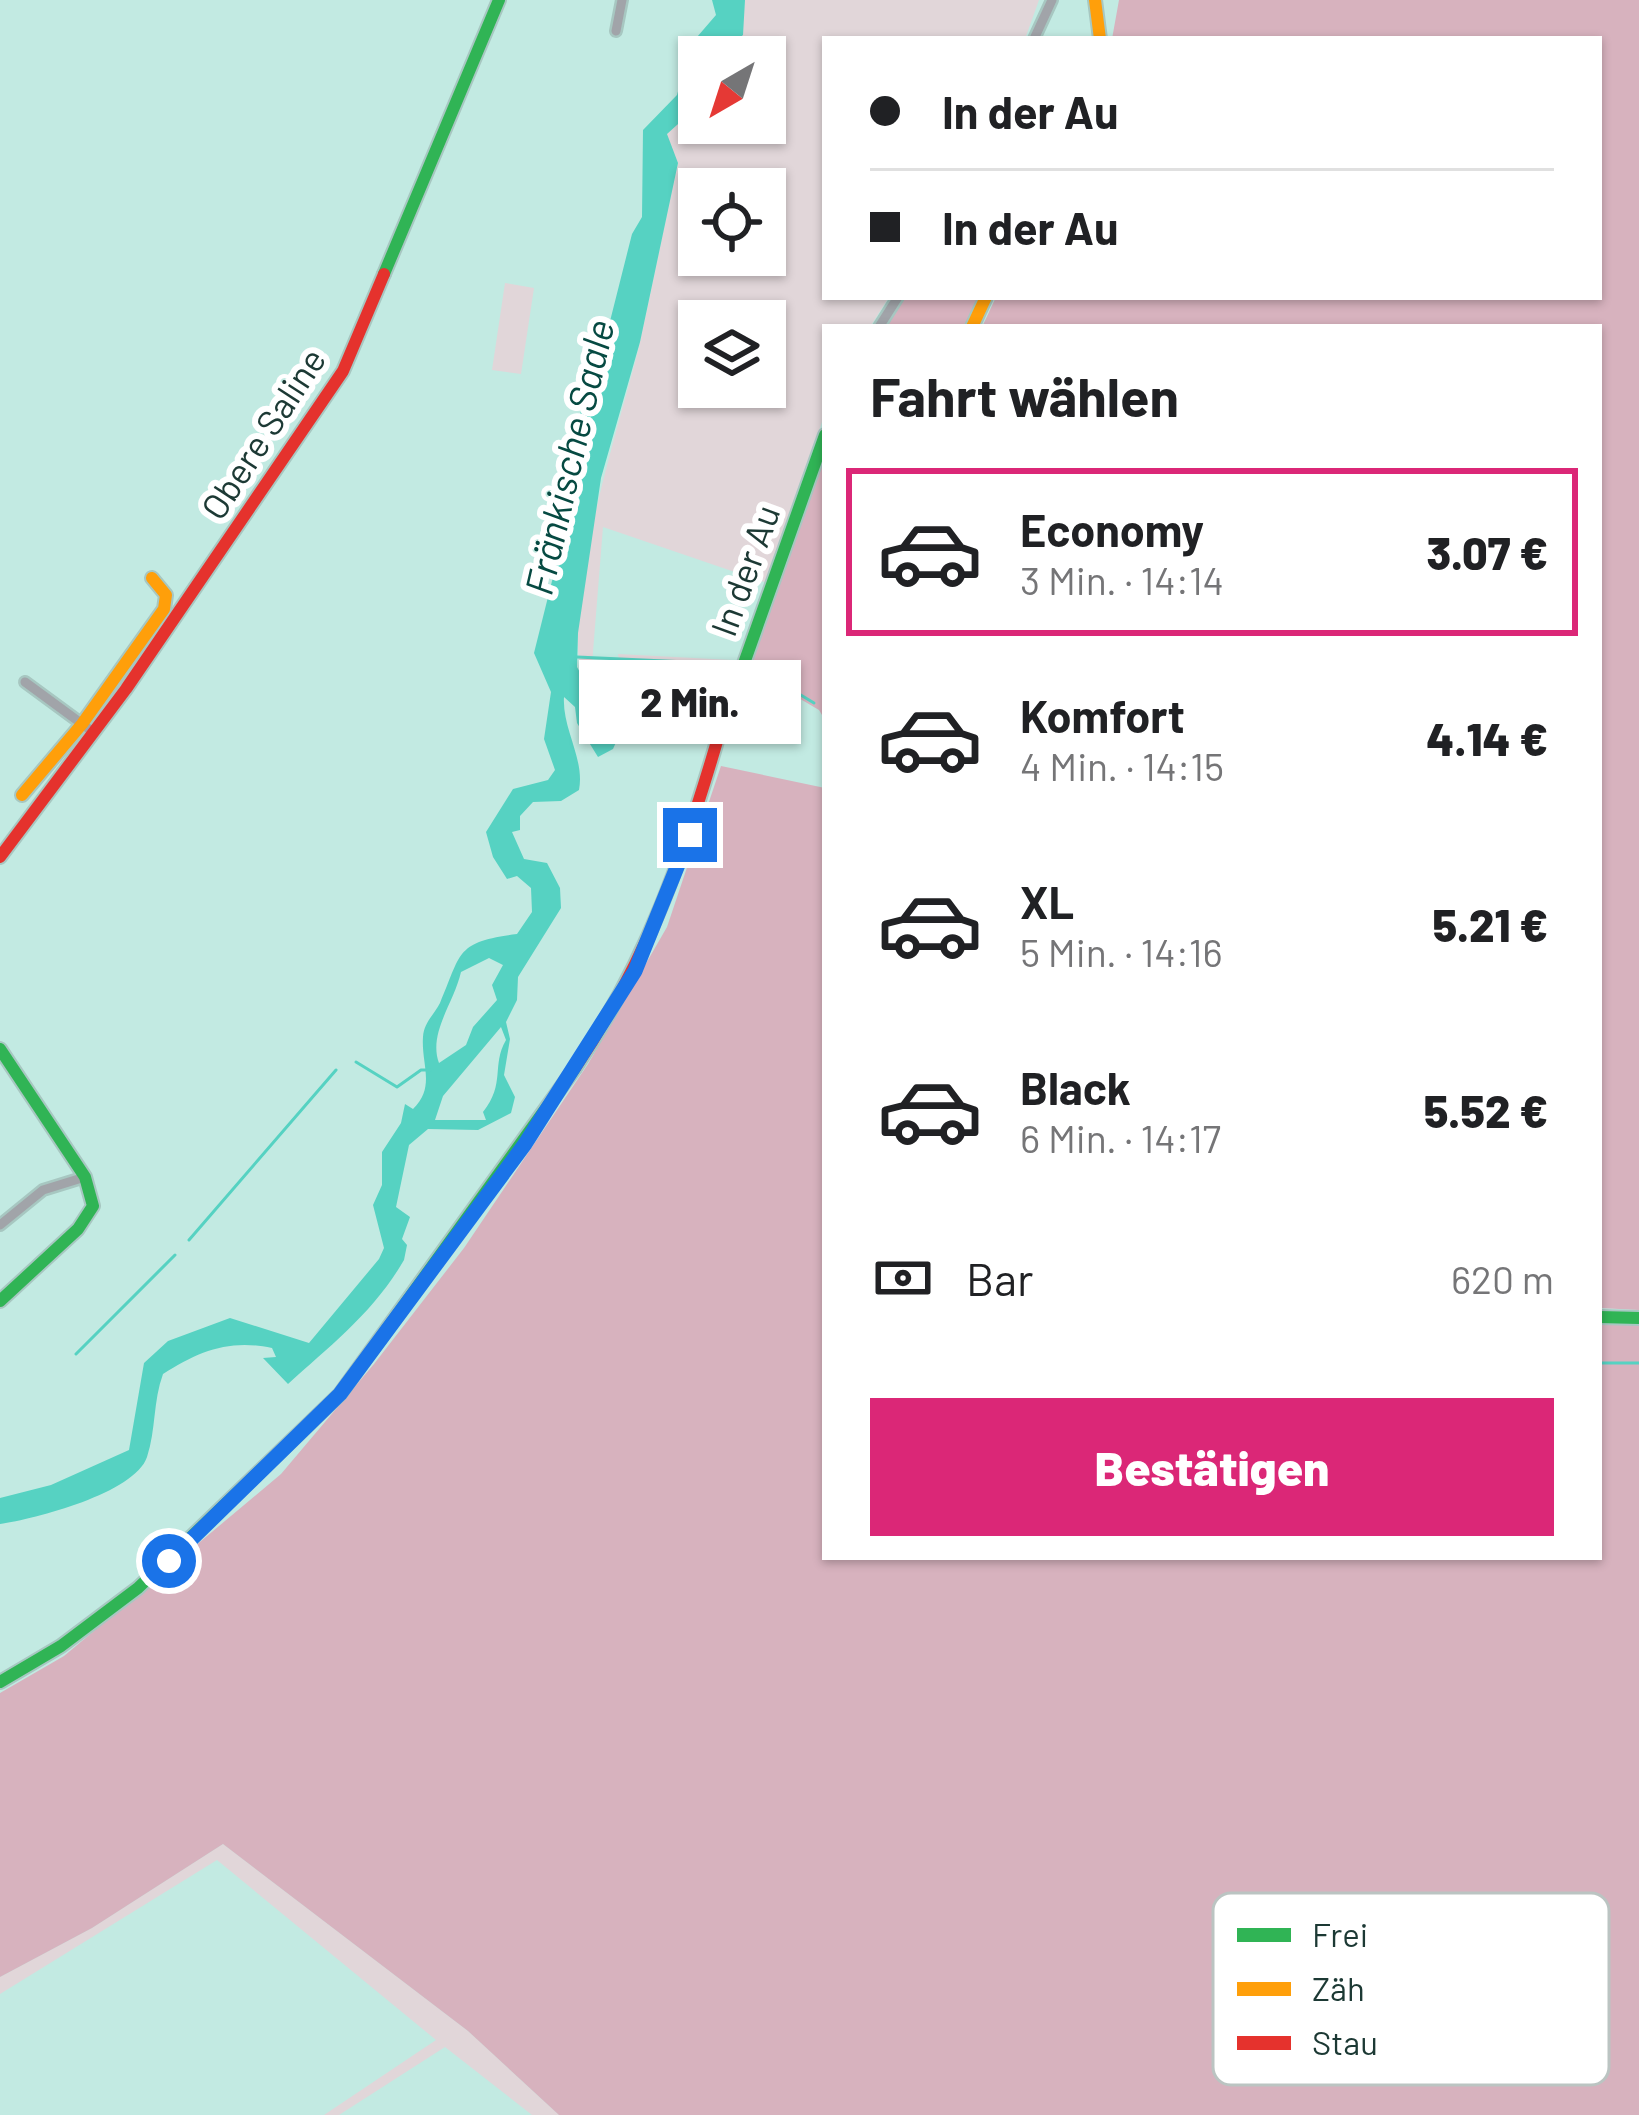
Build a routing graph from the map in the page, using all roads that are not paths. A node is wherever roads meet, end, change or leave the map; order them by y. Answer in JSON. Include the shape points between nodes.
{"nodes":[{"id":1,"x":499,"y":0,"type":"edge"},
{"id":2,"x":622,"y":0,"type":"edge"},
{"id":3,"x":1052,"y":0,"type":"edge"},
{"id":4,"x":1095,"y":0,"type":"edge"},
{"id":5,"x":616,"y":31,"type":"dead end"},
{"id":6,"x":1035,"y":36,"type":"edge"},
{"id":7,"x":1100,"y":36,"type":"edge"},
{"id":8,"x":822,"y":443,"type":"edge"},
{"id":9,"x":152,"y":578,"type":"dead end"},
{"id":10,"x":25,"y":682,"type":"dead end"},
{"id":11,"x":88,"y":728,"type":"junction"},
{"id":12,"x":22,"y":795,"type":"dead end"},
{"id":13,"x":0,"y":856,"type":"edge"},
{"id":14,"x":0,"y":1049,"type":"edge"},
{"id":15,"x":85,"y":1177,"type":"junction"},
{"id":16,"x":0,"y":1226,"type":"edge"},
{"id":17,"x":0,"y":1301,"type":"edge"},
{"id":18,"x":1602,"y":1317,"type":"edge"},
{"id":19,"x":1639,"y":1318,"type":"edge"},
{"id":20,"x":0,"y":1682,"type":"edge"}],
"edges":[{"from":1,"to":11,"type":"street","name":"Obere Saline","via":[[343,371]]},
{"from":2,"to":5,"type":"street"},
{"from":3,"to":6,"type":"street"},
{"from":4,"to":7,"type":"street"},
{"from":8,"to":20,"type":"street","name":"In der Au","via":[[678,874],[599,1033],[340,1394],[138,1588]]},
{"from":9,"to":11,"type":"street","name":"Obere Saline","via":[[166,595],[164,609]]},
{"from":10,"to":11,"type":"street"},
{"from":11,"to":12,"type":"street","name":"Obere Saline"},
{"from":11,"to":13,"type":"street","name":"Obere Saline"},
{"from":14,"to":15,"type":"street"},
{"from":15,"to":16,"type":"street","via":[[43,1190]]},
{"from":15,"to":17,"type":"street","via":[[93,1206],[78,1229]]},
{"from":18,"to":19,"type":"street"}]}
